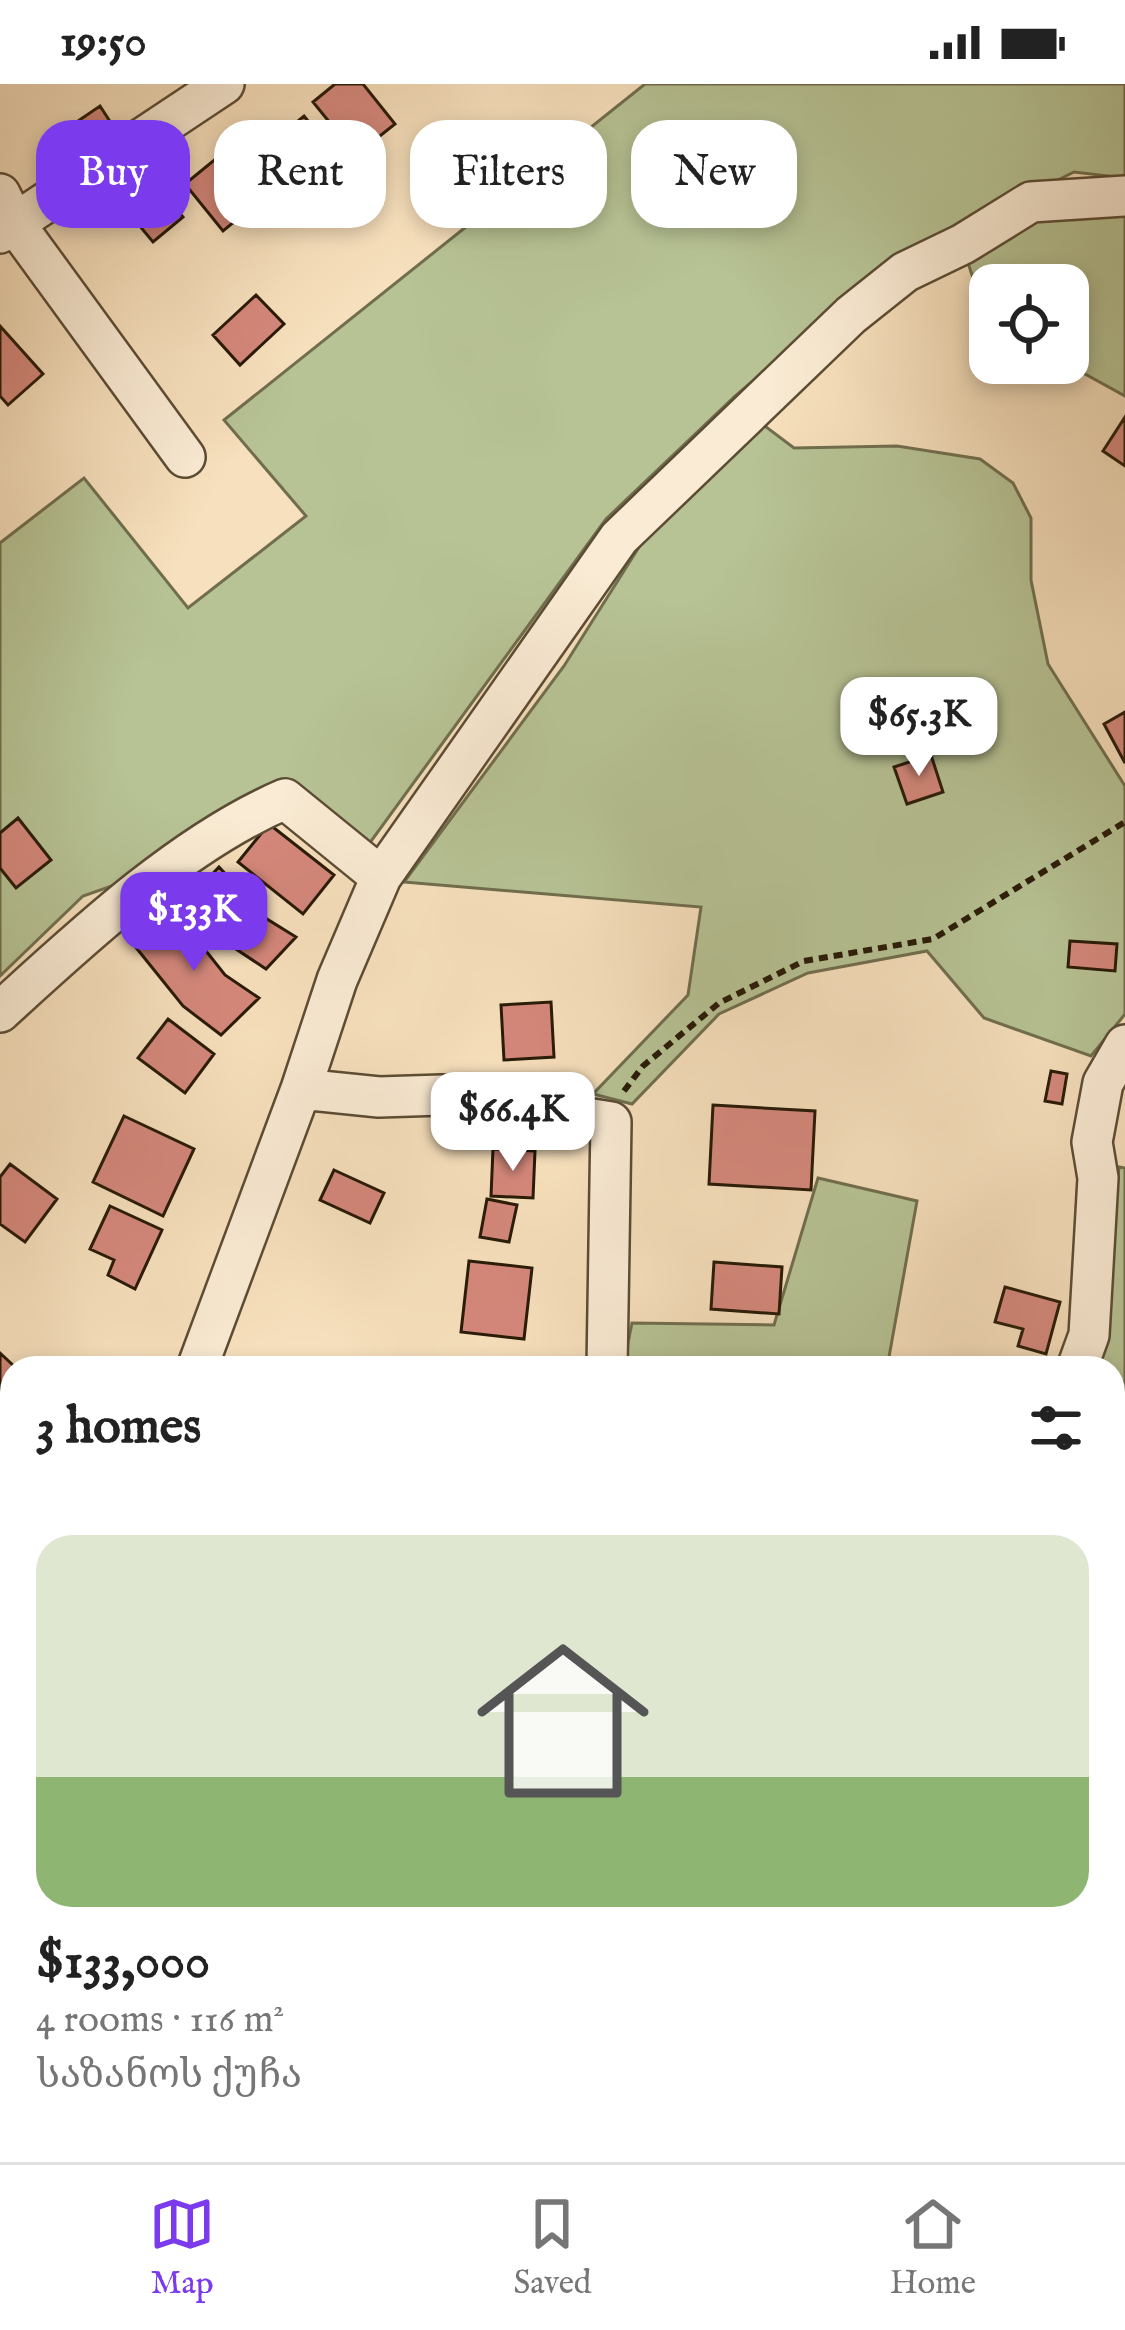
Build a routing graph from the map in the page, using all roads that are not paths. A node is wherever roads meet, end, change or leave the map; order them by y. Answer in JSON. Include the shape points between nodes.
{"nodes":[{"id":1,"x":224,"y":84,"type":"edge"},
{"id":2,"x":1125,"y":196,"type":"edge"},
{"id":3,"x":5,"y":217,"type":"edge"},
{"id":4,"x":185,"y":457,"type":"dead end"},
{"id":5,"x":381,"y":877,"type":"junction"},
{"id":6,"x":0,"y":1012,"type":"edge"},
{"id":7,"x":1125,"y":1045,"type":"edge"},
{"id":8,"x":301,"y":1089,"type":"junction"},
{"id":9,"x":201,"y":1356,"type":"edge"},
{"id":10,"x":607,"y":1356,"type":"edge"},
{"id":11,"x":1081,"y":1356,"type":"edge"}],
"edges":[{"from":1,"to":3,"type":"street"},
{"from":2,"to":5,"type":"street","via":[[1031,202],[905,272],[851,315],[619,538]]},
{"from":3,"to":4,"type":"street"},
{"from":5,"to":6,"type":"street","via":[[285,799],[248,815],[99,920]]},
{"from":5,"to":8,"type":"street"},
{"from":7,"to":11,"type":"street","via":[[1103,1083],[1092,1142],[1098,1178]]},
{"from":8,"to":9,"type":"street"},
{"from":8,"to":10,"type":"street","via":[[442,1095],[610,1122]]}]}
